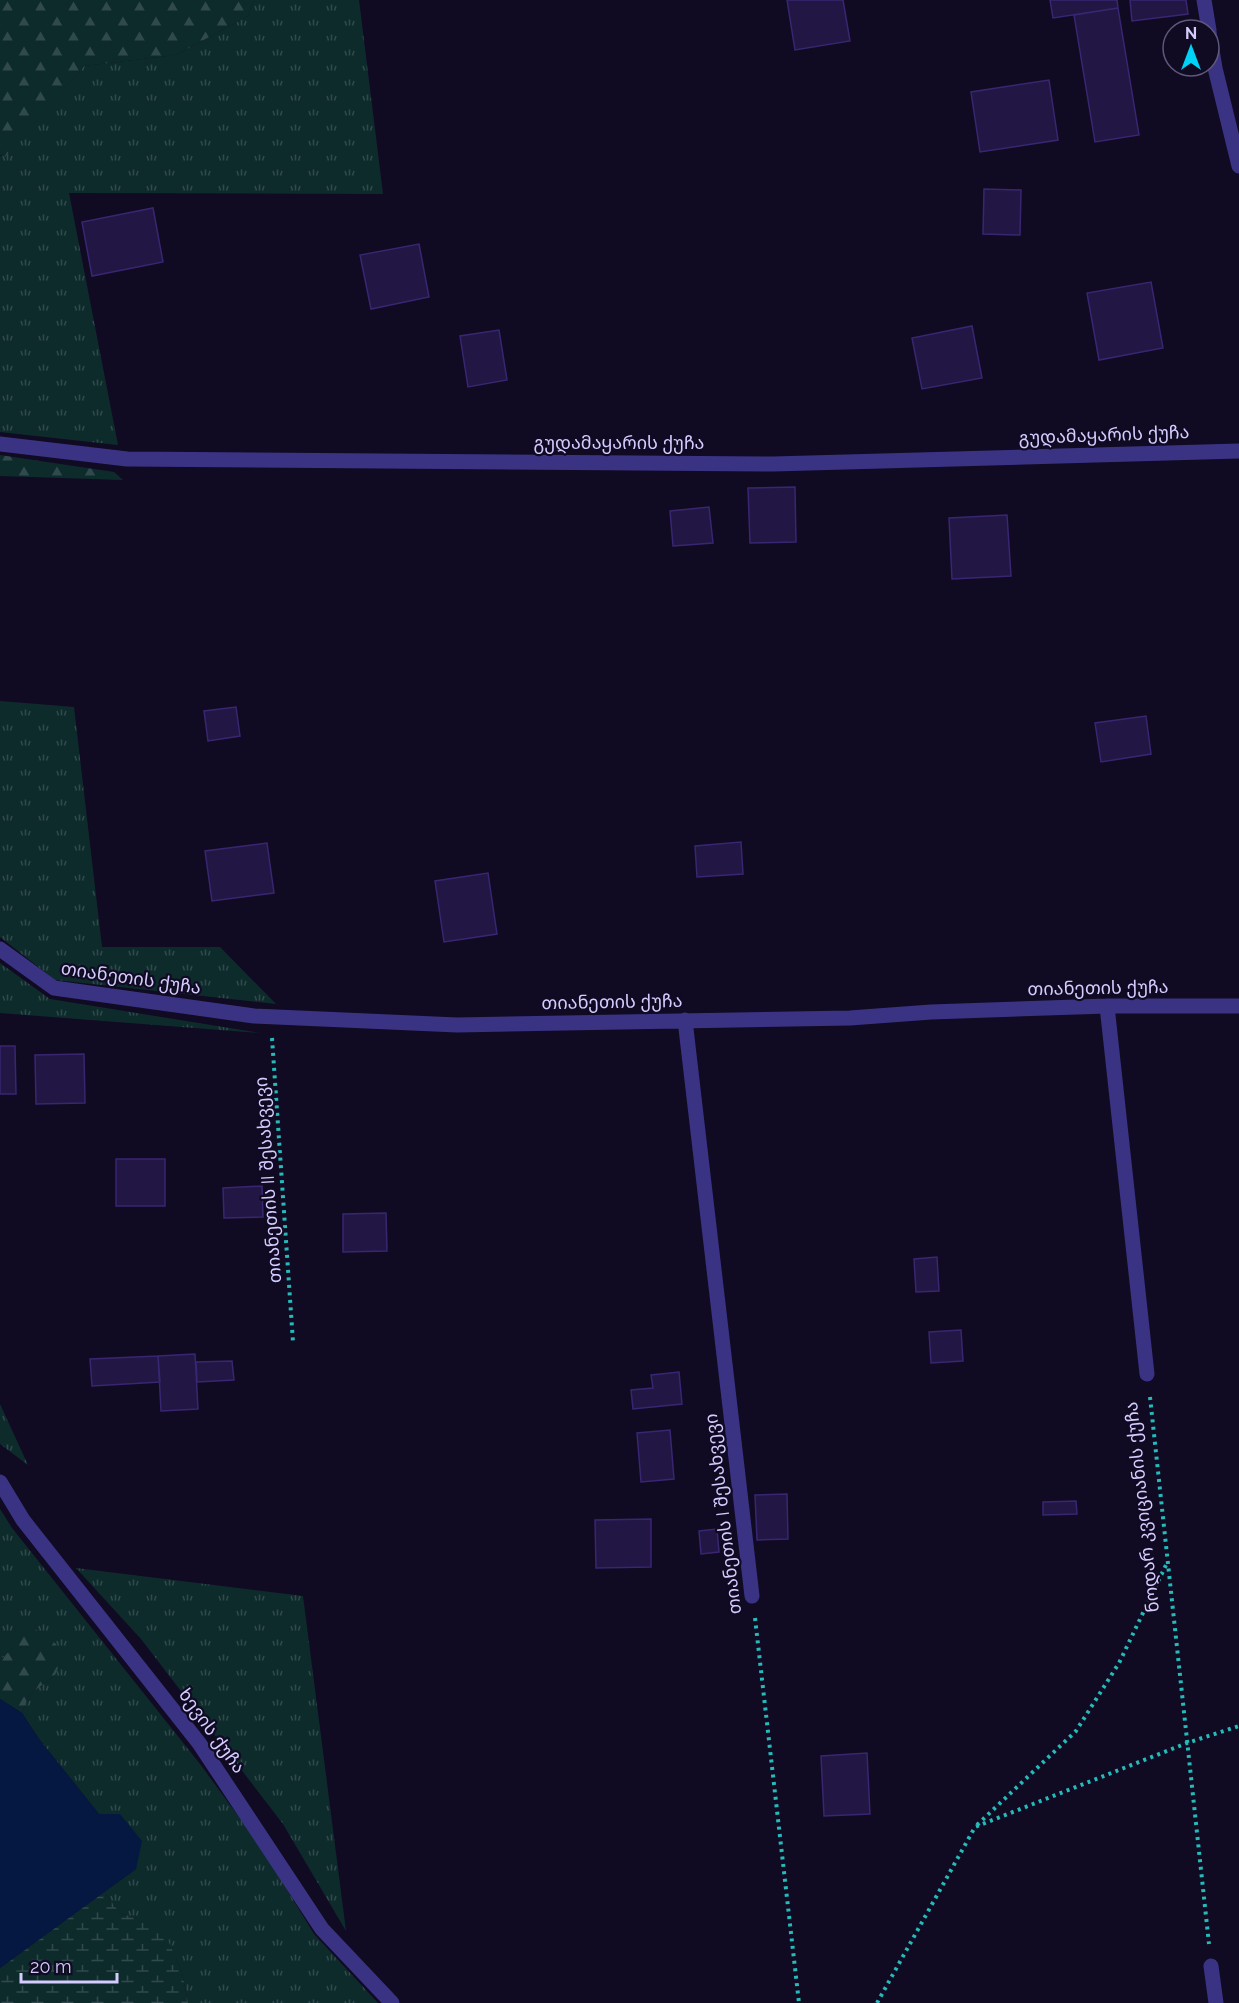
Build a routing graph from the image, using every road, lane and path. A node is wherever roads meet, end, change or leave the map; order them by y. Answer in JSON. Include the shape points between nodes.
{"nodes":[{"id":1,"x":1204,"y":0,"type":"edge"},
{"id":2,"x":1207,"y":18,"type":"edge"},
{"id":3,"x":1217,"y":78,"type":"edge"},
{"id":4,"x":1239,"y":166,"type":"edge"},
{"id":5,"x":0,"y":444,"type":"edge"},
{"id":6,"x":1239,"y":451,"type":"edge"},
{"id":7,"x":0,"y":949,"type":"edge"},
{"id":8,"x":1107,"y":1006,"type":"junction"},
{"id":9,"x":1239,"y":1006,"type":"edge"},
{"id":10,"x":270,"y":1017,"type":"junction"},
{"id":11,"x":685,"y":1020,"type":"junction"},
{"id":12,"x":293,"y":1342,"type":"dead end"},
{"id":13,"x":1147,"y":1374,"type":"joint"},
{"id":14,"x":0,"y":1482,"type":"edge"},
{"id":15,"x":1167,"y":1562,"type":"junction"},
{"id":16,"x":752,"y":1596,"type":"joint"},
{"id":17,"x":1239,"y":1726,"type":"edge"},
{"id":18,"x":1187,"y":1743,"type":"junction"},
{"id":19,"x":975,"y":1827,"type":"junction"},
{"id":20,"x":1212,"y":1966,"type":"joint"},
{"id":21,"x":392,"y":2003,"type":"edge"},
{"id":22,"x":799,"y":2003,"type":"edge"},
{"id":23,"x":876,"y":2003,"type":"edge"},
{"id":24,"x":1215,"y":2003,"type":"edge"}],
"edges":[{"from":1,"to":2,"type":"street"},
{"from":3,"to":4,"type":"street"},
{"from":5,"to":6,"type":"street","name":"გუდამაყარის ქუჩა","via":[[127,459],[773,464]]},
{"from":7,"to":10,"type":"street","name":"თიანეთის ქუჩა","via":[[54,988]]},
{"from":8,"to":9,"type":"street","name":"თიანეთის ქუჩა"},
{"from":8,"to":11,"type":"street","name":"თიანეთის ქუჩა","via":[[850,1018]]},
{"from":8,"to":13,"type":"street","name":"ნოდარ კვიციანის ქუჩა"},
{"from":10,"to":11,"type":"street","name":"თიანეთის ქუჩა","via":[[457,1025]]},
{"from":10,"to":12,"type":"path","name":"თიანეთის II შესახვევი"},
{"from":11,"to":16,"type":"street","name":"თიანეთის I შესახვევი"},
{"from":13,"to":15,"type":"path","name":"ნოდარ კვიციანის ქუჩა"},
{"from":14,"to":21,"type":"street","name":"ხევის ქუჩა","via":[[23,1520],[199,1743],[322,1929]]},
{"from":15,"to":18,"type":"path","name":"ნოდარ კვიციანის ქუჩა"},
{"from":15,"to":19,"type":"path","via":[[1119,1663],[1076,1731]]},
{"from":16,"to":22,"type":"path","name":"თიანეთის I შესახვევი"},
{"from":17,"to":18,"type":"path"},
{"from":18,"to":19,"type":"path"},
{"from":18,"to":20,"type":"path","name":"ნოდარ კვიციანის ქუჩა"},
{"from":19,"to":23,"type":"path"},
{"from":20,"to":24,"type":"street"}]}
